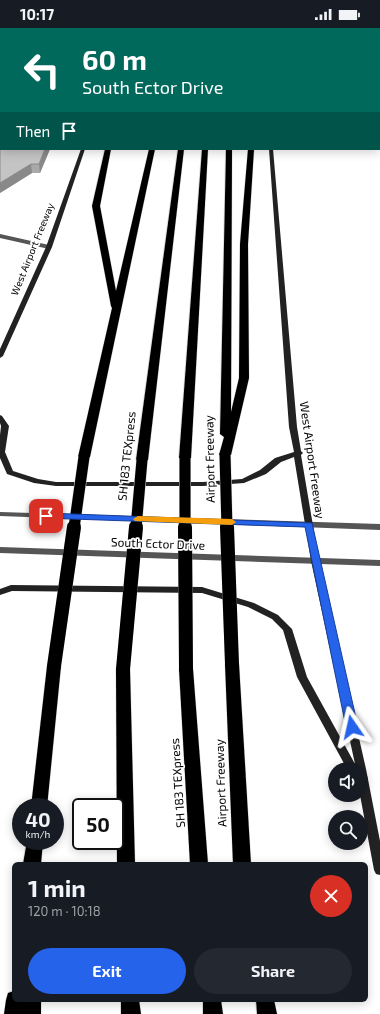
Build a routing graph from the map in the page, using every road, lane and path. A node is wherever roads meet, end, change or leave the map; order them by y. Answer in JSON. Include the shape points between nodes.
{"nodes":[{"id":1,"x":83,"y":150,"type":"edge"},
{"id":2,"x":108,"y":150,"type":"edge"},
{"id":3,"x":152,"y":150,"type":"edge"},
{"id":4,"x":181,"y":150,"type":"edge"},
{"id":5,"x":205,"y":150,"type":"edge"},
{"id":6,"x":229,"y":150,"type":"edge"},
{"id":7,"x":251,"y":150,"type":"edge"},
{"id":8,"x":271,"y":150,"type":"edge"},
{"id":9,"x":0,"y":236,"type":"edge"},
{"id":10,"x":49,"y":247,"type":"junction"},
{"id":11,"x":116,"y":311,"type":"junction"},
{"id":12,"x":0,"y":356,"type":"edge"},
{"id":13,"x":0,"y":417,"type":"edge"},
{"id":14,"x":299,"y":453,"type":"junction"},
{"id":15,"x":225,"y":455,"type":"junction"},
{"id":16,"x":0,"y":514,"type":"edge"},
{"id":17,"x":308,"y":525,"type":"junction"},
{"id":18,"x":380,"y":527,"type":"edge"},
{"id":19,"x":0,"y":550,"type":"edge"},
{"id":20,"x":315,"y":560,"type":"junction"},
{"id":21,"x":380,"y":563,"type":"edge"},
{"id":22,"x":0,"y":592,"type":"edge"},
{"id":23,"x":348,"y":762,"type":"edge"},
{"id":24,"x":359,"y":762,"type":"edge"},
{"id":25,"x":40,"y":798,"type":"edge"},
{"id":26,"x":366,"y":802,"type":"edge"},
{"id":27,"x":34,"y":850,"type":"edge"},
{"id":28,"x":36,"y":850,"type":"edge"},
{"id":29,"x":32,"y":862,"type":"edge"},
{"id":30,"x":36,"y":862,"type":"edge"},
{"id":31,"x":126,"y":862,"type":"edge"},
{"id":32,"x":199,"y":862,"type":"edge"},
{"id":33,"x":242,"y":862,"type":"edge"},
{"id":34,"x":380,"y":870,"type":"edge"},
{"id":35,"x":15,"y":1002,"type":"edge"},
{"id":36,"x":32,"y":1002,"type":"edge"},
{"id":37,"x":130,"y":1002,"type":"edge"},
{"id":38,"x":212,"y":1002,"type":"edge"},
{"id":39,"x":265,"y":1002,"type":"edge"},
{"id":40,"x":14,"y":1014,"type":"edge"},
{"id":41,"x":31,"y":1014,"type":"edge"},
{"id":42,"x":130,"y":1014,"type":"edge"},
{"id":43,"x":213,"y":1014,"type":"edge"},
{"id":44,"x":267,"y":1014,"type":"edge"}],
"edges":[{"from":1,"to":10,"type":"main road","name":"West Airport Freeway"},
{"from":2,"to":11,"type":"highway","via":[[96,206]]},
{"from":3,"to":11,"type":"highway"},
{"from":4,"to":31,"type":"highway","name":"SH 183 TEXpress","bridge":true,"via":[[142,460],[123,669]]},
{"from":5,"to":32,"type":"highway","name":"SH 183 TEXpress","bridge":true,"via":[[185,458],[186,669]]},
{"from":6,"to":15,"type":"highway","name":"Airport Freeway"},
{"from":7,"to":15,"type":"highway","via":[[244,244],[244,378]]},
{"from":8,"to":14,"type":"main road","name":"West Airport Freeway","via":[[294,427]]},
{"from":9,"to":10,"type":"street"},
{"from":10,"to":12,"type":"main road","name":"West Airport Freeway"},
{"from":11,"to":25,"type":"highway","bridge":true,"via":[[84,457],[54,666]]},
{"from":13,"to":14,"type":"main road","via":[[5,426],[1,452],[10,472],[56,484],[203,484],[244,481],[263,472],[278,460]]},
{"from":14,"to":17,"type":"main road","name":"West Airport Freeway"},
{"from":15,"to":33,"type":"highway","name":"Airport Freeway","bridge":true},
{"from":16,"to":17,"type":"street","name":"South Ector Drive"},
{"from":17,"to":18,"type":"street","name":"South Ector Drive"},
{"from":17,"to":20,"type":"main road","name":"West Airport Freeway"},
{"from":19,"to":20,"type":"street","name":"South Ector Drive"},
{"from":20,"to":21,"type":"street","name":"South Ector Drive"},
{"from":20,"to":24,"type":"main road","name":"West Airport Freeway"},
{"from":22,"to":23,"type":"main road","via":[[10,588],[202,590],[251,605],[275,618],[287,629],[302,677]]},
{"from":26,"to":34,"type":"main road","name":"West Airport Freeway"},
{"from":27,"to":29,"type":"highway"},
{"from":28,"to":30,"type":"highway"},
{"from":35,"to":40,"type":"highway"},
{"from":36,"to":41,"type":"highway"},
{"from":37,"to":42,"type":"highway"},
{"from":38,"to":43,"type":"highway"},
{"from":39,"to":44,"type":"highway"}]}
